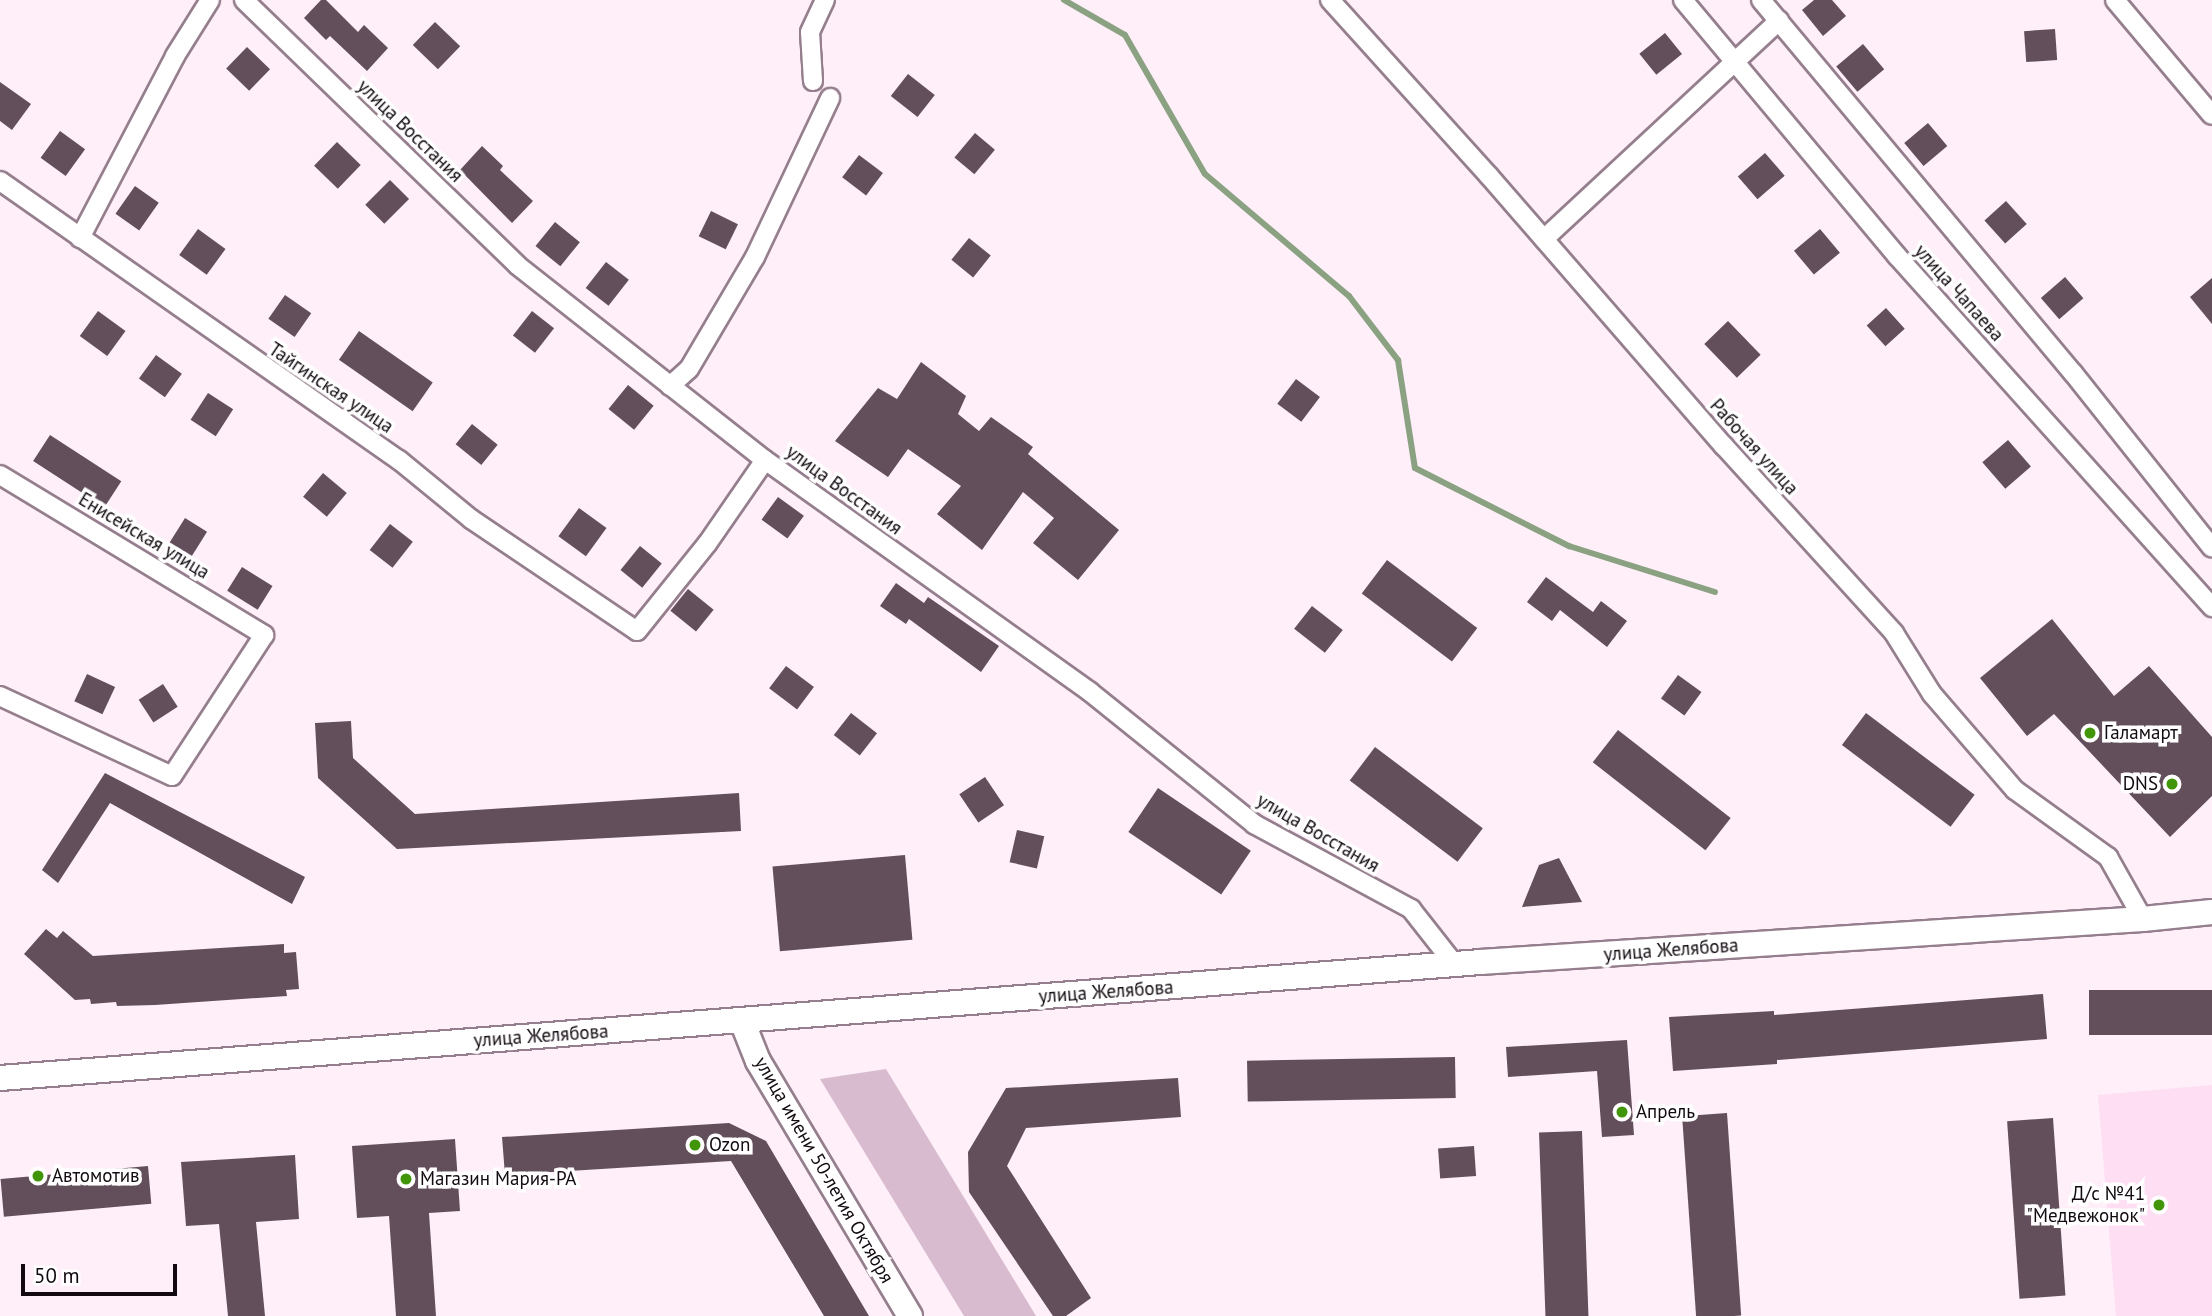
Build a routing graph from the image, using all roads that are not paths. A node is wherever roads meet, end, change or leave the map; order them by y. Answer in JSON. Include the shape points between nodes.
{"nodes":[{"id":1,"x":210,"y":0,"type":"edge"},
{"id":2,"x":244,"y":0,"type":"edge"},
{"id":3,"x":825,"y":0,"type":"edge"},
{"id":4,"x":1330,"y":0,"type":"edge"},
{"id":5,"x":1683,"y":0,"type":"edge"},
{"id":6,"x":1761,"y":0,"type":"edge"},
{"id":7,"x":2115,"y":0,"type":"edge"},
{"id":8,"x":1779,"y":21,"type":"junction"},
{"id":9,"x":1735,"y":63,"type":"junction"},
{"id":10,"x":813,"y":80,"type":"dead end"},
{"id":11,"x":830,"y":98,"type":"dead end"},
{"id":12,"x":2212,"y":114,"type":"edge"},
{"id":13,"x":0,"y":181,"type":"edge"},
{"id":14,"x":80,"y":238,"type":"junction"},
{"id":15,"x":1544,"y":239,"type":"junction"},
{"id":16,"x":670,"y":386,"type":"junction"},
{"id":17,"x":765,"y":460,"type":"junction"},
{"id":18,"x":0,"y":475,"type":"edge"},
{"id":19,"x":2212,"y":548,"type":"edge"},
{"id":20,"x":2212,"y":607,"type":"edge"},
{"id":21,"x":0,"y":695,"type":"edge"},
{"id":22,"x":2212,"y":912,"type":"edge"},
{"id":23,"x":2143,"y":919,"type":"junction"},
{"id":24,"x":1455,"y":965,"type":"junction"},
{"id":25,"x":742,"y":1021,"type":"junction"},
{"id":26,"x":0,"y":1078,"type":"edge"},
{"id":27,"x":910,"y":1316,"type":"edge"}],
"edges":[{"from":1,"to":14,"type":"street","via":[[175,56]]},
{"from":2,"to":16,"type":"street","name":"улица Восстания","via":[[517,264]]},
{"from":3,"to":10,"type":"street","via":[[810,32]]},
{"from":4,"to":15,"type":"street","name":"Рабочая улица"},
{"from":5,"to":9,"type":"street","name":"улица Чапаева"},
{"from":6,"to":8,"type":"street","name":"улица Чапаева"},
{"from":7,"to":12,"type":"street"},
{"from":8,"to":9,"type":"street"},
{"from":8,"to":19,"type":"street","name":"улица Чапаева"},
{"from":9,"to":15,"type":"street"},
{"from":9,"to":20,"type":"street","name":"улица Чапаева","via":[[1897,256]]},
{"from":11,"to":16,"type":"street","via":[[755,257],[689,369]]},
{"from":13,"to":14,"type":"street","name":"Тайгинская улица"},
{"from":14,"to":17,"type":"street","name":"Тайгинская улица","via":[[399,460],[471,519],[637,631],[707,544]]},
{"from":15,"to":23,"type":"street","name":"Рабочая улица","via":[[1895,633],[1932,695],[2015,790],[2108,858]]},
{"from":16,"to":17,"type":"street","name":"улица Восстания"},
{"from":17,"to":24,"type":"street","name":"улица Восстания","via":[[1090,692],[1254,824],[1411,909]]},
{"from":18,"to":21,"type":"street","name":"Енисейская улица","via":[[264,635],[172,776]]},
{"from":22,"to":23,"type":"street","name":"улица Желябова"},
{"from":23,"to":24,"type":"street","name":"улица Желябова"},
{"from":24,"to":25,"type":"street","name":"улица Желябова"},
{"from":25,"to":26,"type":"street","name":"улица Желябова"},
{"from":25,"to":27,"type":"street","name":"улица имени 50-летия Октября","via":[[758,1061]]}]}
